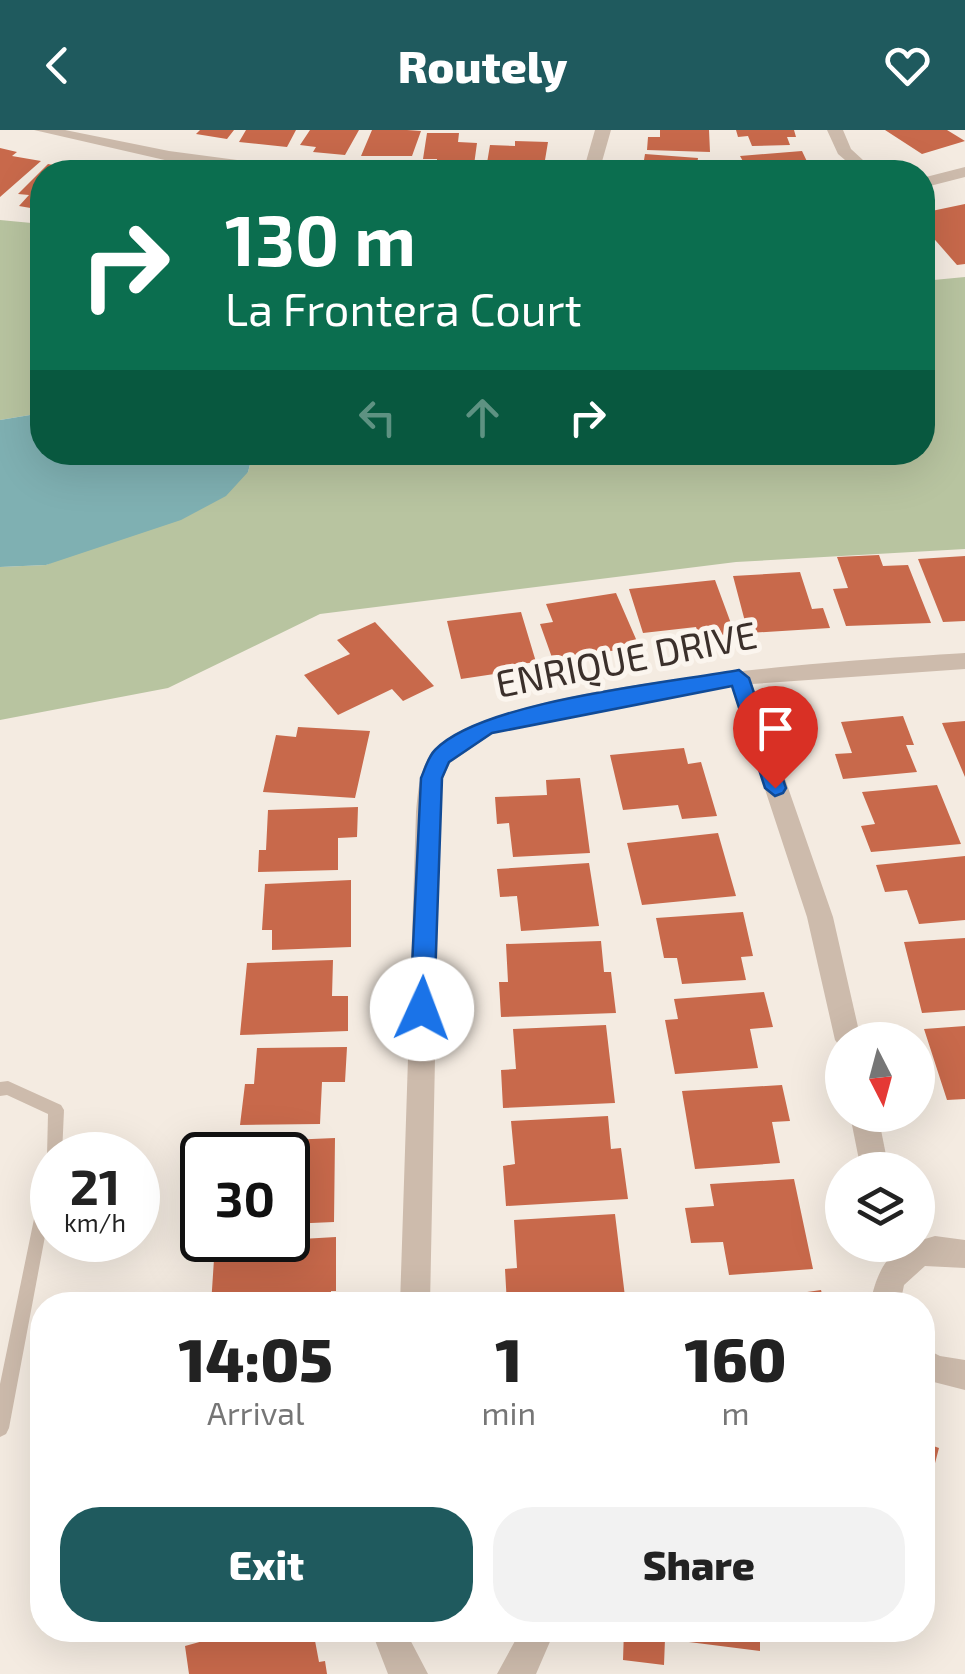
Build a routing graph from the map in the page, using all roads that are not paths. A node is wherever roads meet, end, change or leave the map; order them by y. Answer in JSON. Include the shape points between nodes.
{"nodes":[{"id":1,"x":603,"y":130,"type":"edge"},
{"id":2,"x":836,"y":130,"type":"edge"},
{"id":3,"x":50,"y":131,"type":"edge"},
{"id":4,"x":200,"y":160,"type":"edge"},
{"id":5,"x":594,"y":160,"type":"edge"},
{"id":6,"x":854,"y":160,"type":"edge"},
{"id":7,"x":965,"y":172,"type":"edge"},
{"id":8,"x":935,"y":180,"type":"edge"},
{"id":9,"x":965,"y":661,"type":"edge"},
{"id":10,"x":739,"y":678,"type":"junction"},
{"id":11,"x":844,"y":1022,"type":"edge"},
{"id":12,"x":0,"y":1089,"type":"edge"},
{"id":13,"x":55,"y":1132,"type":"edge"},
{"id":14,"x":935,"y":1251,"type":"edge"},
{"id":15,"x":965,"y":1254,"type":"edge"},
{"id":16,"x":33,"y":1262,"type":"edge"},
{"id":17,"x":900,"y":1262,"type":"edge"},
{"id":18,"x":415,"y":1292,"type":"edge"},
{"id":19,"x":887,"y":1292,"type":"edge"},
{"id":20,"x":935,"y":1369,"type":"edge"},
{"id":21,"x":965,"y":1374,"type":"edge"},
{"id":22,"x":0,"y":1428,"type":"edge"},
{"id":23,"x":393,"y":1642,"type":"edge"},
{"id":24,"x":534,"y":1642,"type":"edge"},
{"id":25,"x":412,"y":1674,"type":"edge"},
{"id":26,"x":514,"y":1674,"type":"edge"}],
"edges":[{"from":1,"to":5,"type":"street"},
{"from":2,"to":6,"type":"street"},
{"from":3,"to":4,"type":"street"},
{"from":7,"to":8,"type":"street"},
{"from":9,"to":10,"type":"street","name":"ENRIQUE DRIVE"},
{"from":10,"to":11,"type":"street","via":[[820,917]]},
{"from":10,"to":18,"type":"street","name":"ENRIQUE DRIVE","via":[[485,727],[441,757],[428,812]]},
{"from":12,"to":13,"type":"lane","via":[[56,1110]]},
{"from":14,"to":15,"type":"street"},
{"from":16,"to":22,"type":"lane"},
{"from":17,"to":19,"type":"street"},
{"from":20,"to":21,"type":"street"},
{"from":23,"to":25,"type":"street"},
{"from":24,"to":26,"type":"street"}]}
